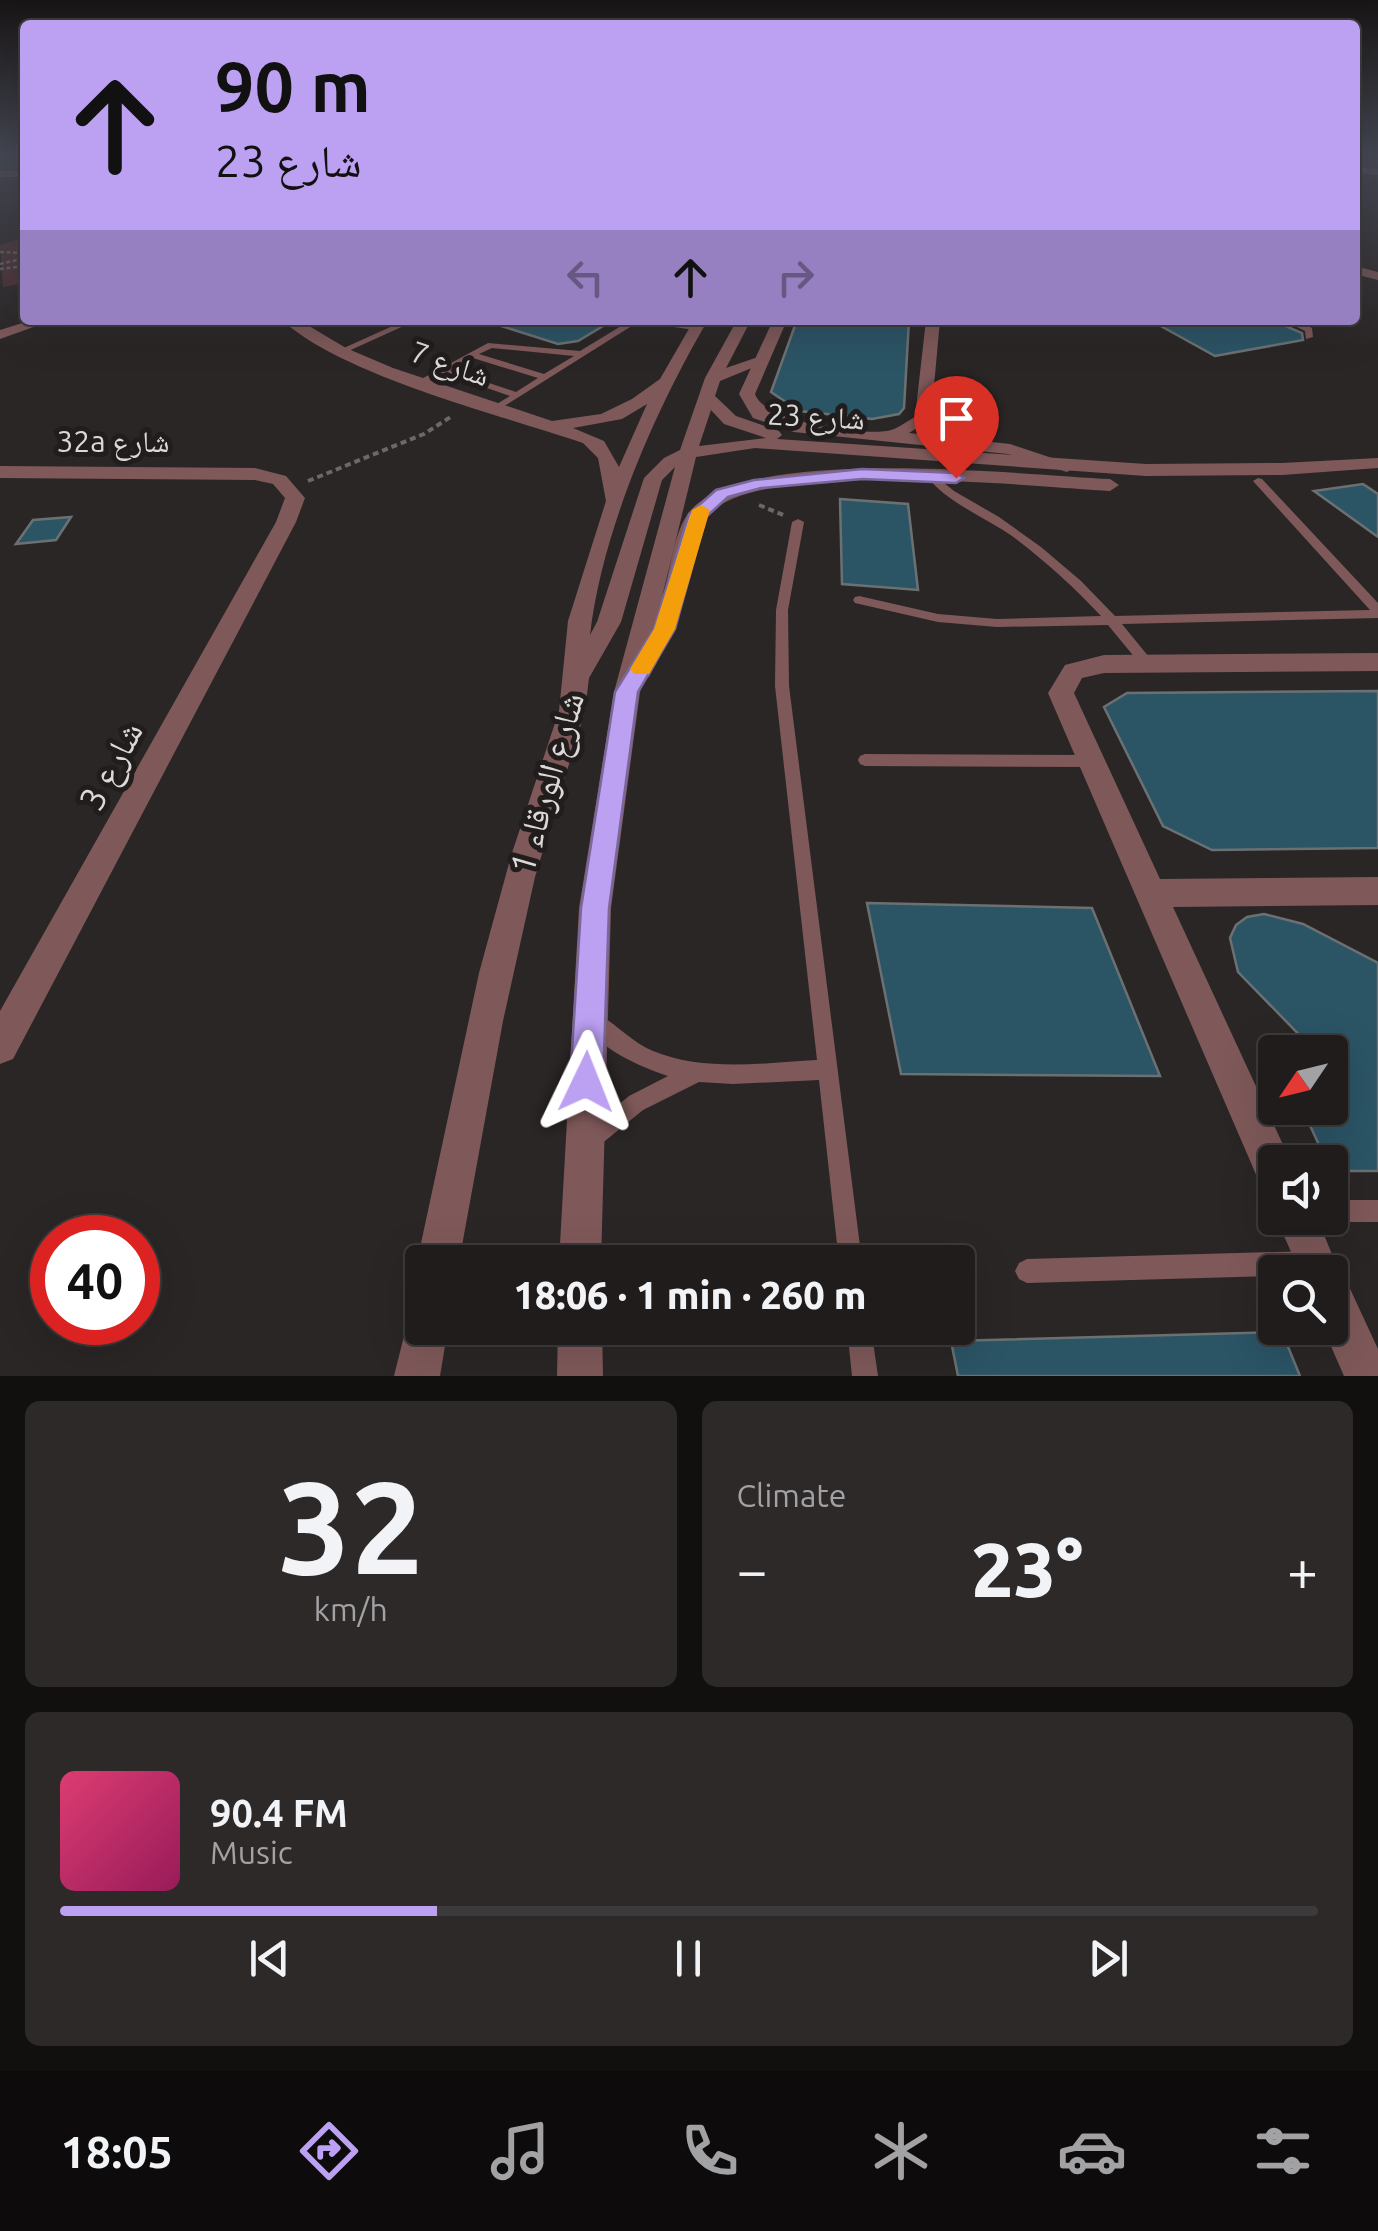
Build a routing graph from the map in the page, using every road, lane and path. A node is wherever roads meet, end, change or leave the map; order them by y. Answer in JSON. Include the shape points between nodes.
{"nodes":[{"id":1,"x":30,"y":325,"type":"edge"},
{"id":2,"x":297,"y":325,"type":"edge"},
{"id":3,"x":401,"y":325,"type":"edge"},
{"id":4,"x":629,"y":325,"type":"edge"},
{"id":5,"x":697,"y":325,"type":"edge"},
{"id":6,"x":742,"y":325,"type":"edge"},
{"id":7,"x":778,"y":325,"type":"edge"},
{"id":8,"x":932,"y":325,"type":"edge"},
{"id":9,"x":1296,"y":325,"type":"edge"},
{"id":10,"x":0,"y":334,"type":"edge"},
{"id":11,"x":1306,"y":335,"type":"dead end"},
{"id":12,"x":341,"y":351,"type":"junction"},
{"id":13,"x":472,"y":354,"type":"junction"},
{"id":14,"x":582,"y":354,"type":"junction"},
{"id":15,"x":762,"y":361,"type":"junction"},
{"id":16,"x":443,"y":370,"type":"junction"},
{"id":17,"x":669,"y":376,"type":"junction"},
{"id":18,"x":544,"y":377,"type":"junction"},
{"id":19,"x":418,"y":383,"type":"junction"},
{"id":20,"x":710,"y":388,"type":"junction"},
{"id":21,"x":516,"y":395,"type":"junction"},
{"id":22,"x":473,"y":402,"type":"junction"},
{"id":23,"x":495,"y":409,"type":"junction"},
{"id":24,"x":923,"y":419,"type":"junction"},
{"id":25,"x":544,"y":423,"type":"junction"},
{"id":26,"x":890,"y":437,"type":"junction"},
{"id":27,"x":962,"y":444,"type":"junction"},
{"id":28,"x":857,"y":449,"type":"junction"},
{"id":29,"x":688,"y":453,"type":"junction"},
{"id":30,"x":997,"y":460,"type":"junction"},
{"id":31,"x":1378,"y":464,"type":"edge"},
{"id":32,"x":1067,"y":466,"type":"junction"},
{"id":33,"x":10,"y":472,"type":"edge"},
{"id":34,"x":225,"y":474,"type":"junction"},
{"id":35,"x":899,"y":474,"type":"junction"},
{"id":36,"x":933,"y":476,"type":"junction"},
{"id":37,"x":1258,"y":481,"type":"junction"},
{"id":38,"x":291,"y":488,"type":"junction"},
{"id":39,"x":0,"y":493,"type":"edge"},
{"id":40,"x":616,"y":504,"type":"junction"},
{"id":41,"x":286,"y":522,"type":"junction"},
{"id":42,"x":798,"y":522,"type":"dead end"},
{"id":43,"x":859,"y":600,"type":"dead end"},
{"id":44,"x":1378,"y":613,"type":"edge"},
{"id":45,"x":1113,"y":621,"type":"junction"},
{"id":46,"x":1146,"y":662,"type":"junction"},
{"id":47,"x":1378,"y":662,"type":"edge"},
{"id":48,"x":578,"y":675,"type":"junction"},
{"id":49,"x":627,"y":692,"type":"junction"},
{"id":50,"x":865,"y":760,"type":"dead end"},
{"id":51,"x":1089,"y":762,"type":"junction"},
{"id":52,"x":1378,"y":890,"type":"edge"},
{"id":53,"x":1148,"y":893,"type":"junction"},
{"id":54,"x":589,"y":1018,"type":"junction"},
{"id":55,"x":0,"y":1046,"type":"edge"},
{"id":56,"x":828,"y":1069,"type":"junction"},
{"id":57,"x":692,"y":1074,"type":"junction"},
{"id":58,"x":1263,"y":1145,"type":"edge"},
{"id":59,"x":584,"y":1147,"type":"junction"},
{"id":60,"x":1378,"y":1211,"type":"edge"},
{"id":61,"x":1348,"y":1212,"type":"edge"},
{"id":62,"x":441,"y":1245,"type":"edge"},
{"id":63,"x":581,"y":1245,"type":"edge"},
{"id":64,"x":849,"y":1245,"type":"edge"},
{"id":65,"x":1027,"y":1271,"type":"dead end"},
{"id":66,"x":1258,"y":1275,"type":"edge"},
{"id":67,"x":1348,"y":1333,"type":"edge"},
{"id":68,"x":422,"y":1345,"type":"edge"},
{"id":69,"x":580,"y":1345,"type":"edge"},
{"id":70,"x":861,"y":1345,"type":"edge"},
{"id":71,"x":416,"y":1376,"type":"edge"},
{"id":72,"x":580,"y":1376,"type":"edge"},
{"id":73,"x":865,"y":1376,"type":"edge"},
{"id":74,"x":1368,"y":1376,"type":"edge"}],
"edges":[{"from":1,"to":10,"type":"street"},
{"from":2,"to":12,"type":"street","name":"شارع 7"},
{"from":3,"to":12,"type":"lane"},
{"from":4,"to":14,"type":"lane"},
{"from":5,"to":17,"type":"street","name":"شارع الورقاء 1"},
{"from":6,"to":20,"type":"street","name":"شارع الورقاء 1"},
{"from":7,"to":15,"type":"street"},
{"from":8,"to":24,"type":"street"},
{"from":9,"to":11,"type":"lane","via":[[1309,330]]},
{"from":12,"to":19,"type":"street","name":"شارع 7"},
{"from":13,"to":14,"type":"lane","via":[[500,344]]},
{"from":13,"to":16,"type":"lane"},
{"from":13,"to":18,"type":"lane"},
{"from":14,"to":18,"type":"lane"},
{"from":15,"to":20,"type":"street"},
{"from":15,"to":26,"type":"street","via":[[748,399],[766,418]]},
{"from":16,"to":19,"type":"lane"},
{"from":16,"to":21,"type":"lane"},
{"from":17,"to":25,"type":"street","name":"شارع 7","via":[[624,414]]},
{"from":17,"to":40,"type":"street","name":"شارع الورقاء 1"},
{"from":18,"to":21,"type":"lane"},
{"from":19,"to":22,"type":"street","name":"شارع 7"},
{"from":20,"to":28,"type":"street","via":[[723,415],[747,428]]},
{"from":20,"to":29,"type":"street","name":"شارع الورقاء 1"},
{"from":21,"to":23,"type":"lane"},
{"from":22,"to":23,"type":"street","name":"شارع 7"},
{"from":22,"to":38,"type":"path","via":[[424,434]]},
{"from":23,"to":25,"type":"street","name":"شارع 7"},
{"from":24,"to":26,"type":"street"},
{"from":24,"to":27,"type":"street"},
{"from":25,"to":40,"type":"street","name":"شارع 7","via":[[604,449]]},
{"from":26,"to":27,"type":"street"},
{"from":27,"to":32,"type":"street","via":[[1022,450]]},
{"from":28,"to":29,"type":"street","name":"شارع 23","via":[[755,443]]},
{"from":28,"to":30,"type":"street","name":"شارع 23"},
{"from":29,"to":48,"type":"street","via":[[660,469],[648,487],[608,622]]},
{"from":29,"to":49,"type":"street","name":"شارع الورقاء 1"},
{"from":30,"to":32,"type":"street","name":"شارع 23"},
{"from":30,"to":35,"type":"street","via":[[776,452],[760,456],[757,464],[776,474]]},
{"from":31,"to":32,"type":"street","name":"شارع 23"},
{"from":31,"to":37,"type":"street","name":"شارع 23"},
{"from":33,"to":34,"type":"street","name":"32a شارع"},
{"from":33,"to":39,"type":"street"},
{"from":34,"to":38,"type":"street","via":[[265,475]]},
{"from":34,"to":41,"type":"street","via":[[274,487],[284,500]]},
{"from":35,"to":36,"type":"street","name":"شارع 23"},
{"from":35,"to":49,"type":"street","name":"شارع 23","via":[[760,483],[712,500],[694,523],[664,629]]},
{"from":36,"to":37,"type":"street","name":"شارع 23","via":[[1113,484]]},
{"from":36,"to":45,"type":"lane","via":[[937,485],[1036,548]]},
{"from":37,"to":44,"type":"lane"},
{"from":38,"to":41,"type":"street","name":"شارع 3","via":[[295,503]]},
{"from":40,"to":48,"type":"street","name":"شارع الورقاء 1","via":[[580,622]]},
{"from":41,"to":55,"type":"street","name":"شارع 3"},
{"from":42,"to":56,"type":"lane","via":[[782,610],[782,686]]},
{"from":43,"to":45,"type":"lane","via":[[964,622]]},
{"from":44,"to":45,"type":"lane"},
{"from":45,"to":46,"type":"lane"},
{"from":46,"to":47,"type":"street"},
{"from":46,"to":51,"type":"street","via":[[1088,666],[1064,684],[1063,703]]},
{"from":48,"to":62,"type":"street","name":"شارع الورقاء 1","via":[[488,1001]]},
{"from":49,"to":54,"type":"street","name":"شارع الورقاء 1","via":[[595,908]]},
{"from":50,"to":51,"type":"lane"},
{"from":51,"to":53,"type":"street"},
{"from":52,"to":53,"type":"street"},
{"from":53,"to":58,"type":"street"},
{"from":54,"to":57,"type":"lane","via":[[634,1054]]},
{"from":54,"to":59,"type":"street","name":"شارع الورقاء 1"},
{"from":56,"to":57,"type":"lane"},
{"from":56,"to":64,"type":"lane"},
{"from":57,"to":59,"type":"lane","via":[[636,1102]]},
{"from":59,"to":63,"type":"street","name":"شارع الورقاء 1"},
{"from":60,"to":61,"type":"lane"},
{"from":65,"to":66,"type":"lane"},
{"from":67,"to":74,"type":"street"},
{"from":68,"to":71,"type":"street"},
{"from":69,"to":72,"type":"street"},
{"from":70,"to":73,"type":"lane"}]}
